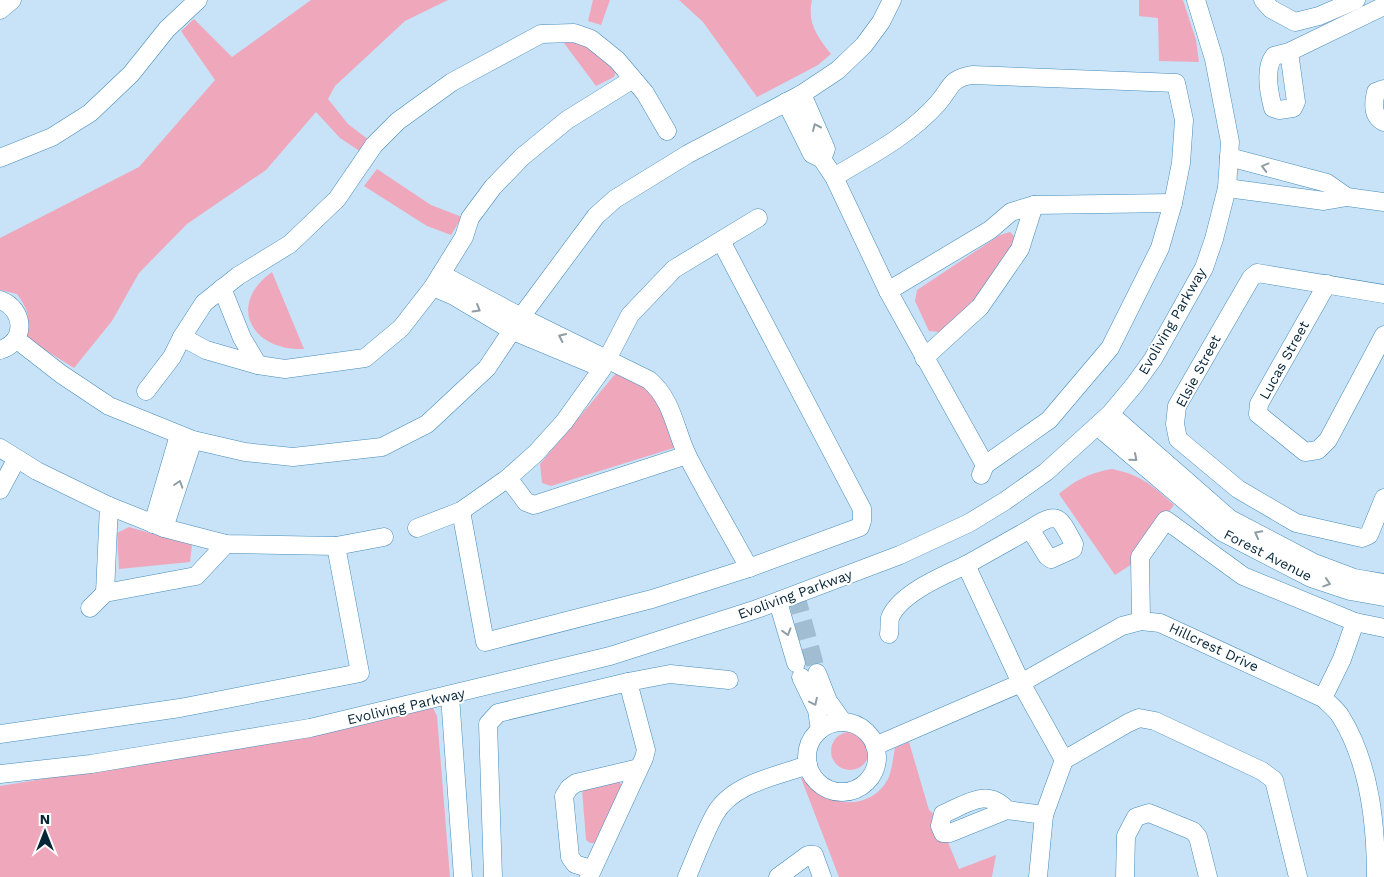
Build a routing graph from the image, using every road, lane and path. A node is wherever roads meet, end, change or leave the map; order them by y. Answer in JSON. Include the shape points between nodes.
{"nodes":[{"id":1,"x":12,"y":0,"type":"edge"},
{"id":2,"x":198,"y":0,"type":"edge"},
{"id":3,"x":892,"y":0,"type":"edge"},
{"id":4,"x":1196,"y":0,"type":"edge"},
{"id":5,"x":1263,"y":0,"type":"edge"},
{"id":6,"x":1356,"y":0,"type":"edge"},
{"id":7,"x":1384,"y":6,"type":"edge"},
{"id":8,"x":0,"y":10,"type":"edge"},
{"id":9,"x":1289,"y":52,"type":"dead end"},
{"id":10,"x":633,"y":79,"type":"junction"},
{"id":11,"x":1384,"y":89,"type":"edge"},
{"id":12,"x":802,"y":94,"type":"junction"},
{"id":13,"x":786,"y":102,"type":"junction"},
{"id":14,"x":1384,"y":122,"type":"edge"},
{"id":15,"x":667,"y":130,"type":"dead end"},
{"id":16,"x":1229,"y":157,"type":"junction"},
{"id":17,"x":0,"y":158,"type":"edge"},
{"id":18,"x":822,"y":159,"type":"junction"},
{"id":19,"x":834,"y":177,"type":"junction"},
{"id":20,"x":1227,"y":188,"type":"junction"},
{"id":21,"x":1348,"y":197,"type":"junction"},
{"id":22,"x":1384,"y":202,"type":"edge"},
{"id":23,"x":1173,"y":203,"type":"junction"},
{"id":24,"x":1034,"y":205,"type":"junction"},
{"id":25,"x":758,"y":218,"type":"dead end"},
{"id":26,"x":722,"y":241,"type":"junction"},
{"id":27,"x":437,"y":280,"type":"junction"},
{"id":28,"x":1326,"y":284,"type":"junction"},
{"id":29,"x":222,"y":288,"type":"junction"},
{"id":30,"x":888,"y":291,"type":"junction"},
{"id":31,"x":1384,"y":294,"type":"edge"},
{"id":32,"x":0,"y":300,"type":"edge"},
{"id":33,"x":517,"y":324,"type":"junction"},
{"id":34,"x":1384,"y":335,"type":"edge"},
{"id":35,"x":182,"y":337,"type":"junction"},
{"id":36,"x":16,"y":339,"type":"junction"},
{"id":37,"x":0,"y":350,"type":"edge"},
{"id":38,"x":924,"y":358,"type":"junction"},
{"id":39,"x":604,"y":363,"type":"junction"},
{"id":40,"x":258,"y":365,"type":"junction"},
{"id":41,"x":146,"y":391,"type":"dead end"},
{"id":42,"x":1110,"y":414,"type":"junction"},
{"id":43,"x":1097,"y":426,"type":"junction"},
{"id":44,"x":186,"y":437,"type":"junction"},
{"id":45,"x":0,"y":448,"type":"edge"},
{"id":46,"x":687,"y":455,"type":"junction"},
{"id":47,"x":16,"y":460,"type":"junction"},
{"id":48,"x":508,"y":478,"type":"junction"},
{"id":49,"x":0,"y":490,"type":"edge"},
{"id":50,"x":1188,"y":494,"type":"junction"},
{"id":51,"x":1384,"y":498,"type":"edge"},
{"id":52,"x":109,"y":506,"type":"junction"},
{"id":53,"x":460,"y":511,"type":"junction"},
{"id":54,"x":1166,"y":520,"type":"junction"},
{"id":55,"x":159,"y":526,"type":"junction"},
{"id":56,"x":417,"y":528,"type":"dead end"},
{"id":57,"x":1030,"y":529,"type":"dead end"},
{"id":58,"x":384,"y":537,"type":"dead end"},
{"id":59,"x":226,"y":544,"type":"junction"},
{"id":60,"x":336,"y":546,"type":"junction"},
{"id":61,"x":966,"y":564,"type":"junction"},
{"id":62,"x":749,"y":568,"type":"junction"},
{"id":63,"x":1384,"y":584,"type":"edge"},
{"id":64,"x":104,"y":593,"type":"junction"},
{"id":65,"x":1384,"y":598,"type":"edge"},
{"id":66,"x":778,"y":602,"type":"junction"},
{"id":67,"x":90,"y":608,"type":"dead end"},
{"id":68,"x":1141,"y":621,"type":"junction"},
{"id":69,"x":1355,"y":622,"type":"junction"},
{"id":70,"x":1384,"y":628,"type":"edge"},
{"id":71,"x":889,"y":634,"type":"dead end"},
{"id":72,"x":805,"y":671,"type":"junction"},
{"id":73,"x":729,"y":680,"type":"dead end"},
{"id":74,"x":628,"y":682,"type":"junction"},
{"id":75,"x":1021,"y":683,"type":"junction"},
{"id":76,"x":450,"y":696,"type":"junction"},
{"id":77,"x":1323,"y":698,"type":"junction"},
{"id":78,"x":843,"y":722,"type":"junction"},
{"id":79,"x":820,"y":730,"type":"junction"},
{"id":80,"x":0,"y":734,"type":"edge"},
{"id":81,"x":875,"y":746,"type":"junction"},
{"id":82,"x":1064,"y":760,"type":"junction"},
{"id":83,"x":808,"y":765,"type":"junction"},
{"id":84,"x":639,"y":768,"type":"junction"},
{"id":85,"x":0,"y":774,"type":"edge"},
{"id":86,"x":1007,"y":810,"type":"dead end"},
{"id":87,"x":1044,"y":815,"type":"junction"},
{"id":88,"x":590,"y":873,"type":"edge"},
{"id":89,"x":463,"y":877,"type":"edge"},
{"id":90,"x":493,"y":877,"type":"edge"},
{"id":91,"x":687,"y":877,"type":"edge"},
{"id":92,"x":778,"y":877,"type":"edge"},
{"id":93,"x":822,"y":877,"type":"edge"},
{"id":94,"x":1038,"y":877,"type":"edge"},
{"id":95,"x":1125,"y":877,"type":"edge"},
{"id":96,"x":1208,"y":877,"type":"edge"},
{"id":97,"x":1298,"y":877,"type":"edge"},
{"id":98,"x":1376,"y":877,"type":"edge"}],
"edges":[{"from":1,"to":8,"type":"street"},
{"from":2,"to":17,"type":"street","via":[[167,29],[131,74],[90,112],[52,138]]},
{"from":3,"to":12,"type":"street","via":[[864,45],[838,70]]},
{"from":4,"to":16,"type":"street","name":"Evoliving Parkway","via":[[1214,59],[1230,142]]},
{"from":5,"to":6,"type":"street","via":[[1271,10],[1295,22]]},
{"from":7,"to":9,"type":"street"},
{"from":10,"to":15,"type":"street"},
{"from":10,"to":27,"type":"street","via":[[567,120],[522,157],[493,187],[470,218],[464,238]]},
{"from":10,"to":29,"type":"street","via":[[617,60],[591,39],[574,33],[541,34],[452,82],[398,121],[366,154],[337,199],[290,244]]},
{"from":11,"to":14,"type":"street","via":[[1376,92],[1373,103],[1374,112]]},
{"from":12,"to":13,"type":"street"},
{"from":18,"to":12,"type":"street","one_way":true,"via":[[826,149]]},
{"from":13,"to":18,"type":"street","via":[[812,154]]},
{"from":13,"to":33,"type":"street","via":[[688,154],[615,199],[596,216]]},
{"from":16,"to":20,"type":"street","name":"Evoliving Parkway"},
{"from":21,"to":16,"type":"street","one_way":true,"via":[[1327,183]]},
{"from":18,"to":19,"type":"street"},
{"from":19,"to":23,"type":"street","via":[[912,127],[958,78],[972,75],[1169,83],[1176,84],[1184,120],[1181,163]]},
{"from":19,"to":30,"type":"street"},
{"from":20,"to":21,"type":"street","via":[[1324,201]]},
{"from":20,"to":42,"type":"street","name":"Evoliving Parkway","via":[[1204,268],[1153,359]]},
{"from":21,"to":22,"type":"street"},
{"from":23,"to":24,"type":"street"},
{"from":23,"to":38,"type":"street","via":[[1160,248],[1110,348],[1049,420],[983,470]]},
{"from":24,"to":30,"type":"street","via":[[1011,212],[990,230]]},
{"from":24,"to":38,"type":"street","via":[[1020,249],[980,307]]},
{"from":25,"to":26,"type":"street"},
{"from":26,"to":39,"type":"street","via":[[674,269],[630,315]]},
{"from":26,"to":62,"type":"street","via":[[862,509],[860,527]]},
{"from":27,"to":33,"type":"street","via":[[454,296]]},
{"from":27,"to":40,"type":"street","via":[[401,328],[365,358],[286,369]]},
{"from":28,"to":31,"type":"street","name":"Elsie Street"},
{"from":28,"to":34,"type":"street","name":"Lucas Street","via":[[1259,404],[1258,414],[1305,452],[1318,450],[1328,440]]},
{"from":28,"to":51,"type":"street","name":"Elsie Street","via":[[1268,273],[1257,273],[1250,278],[1177,406],[1175,424],[1178,439],[1238,489],[1296,523],[1362,538],[1369,535]]},
{"from":29,"to":35,"type":"street","via":[[204,303]]},
{"from":29,"to":40,"type":"street","via":[[242,338]]},
{"from":30,"to":38,"type":"street"},
{"from":32,"to":36,"type":"street","via":[[19,316],[20,332]]},
{"from":33,"to":39,"type":"street"},
{"from":33,"to":44,"type":"street","via":[[487,368],[428,424],[382,447],[293,457],[245,452]]},
{"from":35,"to":40,"type":"street","via":[[206,350]]},
{"from":35,"to":41,"type":"street","via":[[172,357]]},
{"from":36,"to":37,"type":"street"},
{"from":36,"to":44,"type":"street","via":[[109,406]]},
{"from":39,"to":46,"type":"street","via":[[649,380],[658,388],[678,426]]},
{"from":39,"to":48,"type":"street","via":[[564,422]]},
{"from":42,"to":43,"type":"street","name":"Evoliving Parkway"},
{"from":42,"to":50,"type":"street","name":"Forest Avenue"},
{"from":43,"to":50,"type":"street","name":"Forest Avenue","one_way":true},
{"from":43,"to":66,"type":"street","name":"Evoliving Parkway","via":[[1040,477],[969,523],[900,555]]},
{"from":44,"to":55,"type":"street"},
{"from":45,"to":47,"type":"street"},
{"from":46,"to":48,"type":"street","via":[[534,505],[526,502]]},
{"from":46,"to":62,"type":"street"},
{"from":47,"to":49,"type":"street"},
{"from":47,"to":52,"type":"street"},
{"from":48,"to":53,"type":"street"},
{"from":50,"to":54,"type":"street"},
{"from":63,"to":50,"type":"street","name":"Forest Avenue","one_way":true,"via":[[1354,578],[1314,563]]},
{"from":50,"to":65,"type":"street","name":"Forest Avenue","one_way":true,"via":[[1222,532],[1275,562],[1334,586]]},
{"from":52,"to":55,"type":"street"},
{"from":52,"to":64,"type":"street"},
{"from":53,"to":56,"type":"street"},
{"from":53,"to":62,"type":"street","via":[[485,642],[652,599]]},
{"from":54,"to":68,"type":"street","via":[[1140,556]]},
{"from":54,"to":69,"type":"street","via":[[1243,576]]},
{"from":55,"to":59,"type":"street"},
{"from":57,"to":61,"type":"street"},
{"from":58,"to":60,"type":"street"},
{"from":59,"to":60,"type":"street"},
{"from":59,"to":64,"type":"street","via":[[196,576]]},
{"from":60,"to":80,"type":"street","via":[[360,674],[180,708]]},
{"from":61,"to":71,"type":"street","via":[[925,585],[900,604],[890,618]]},
{"from":61,"to":75,"type":"street"},
{"from":64,"to":67,"type":"street"},
{"from":66,"to":72,"type":"street","one_way":true},
{"from":66,"to":76,"type":"street","name":"Evoliving Parkway","via":[[610,656]]},
{"from":68,"to":75,"type":"street","name":"Hillcrest Drive","via":[[1122,626]]},
{"from":68,"to":77,"type":"street","name":"Hillcrest Drive","via":[[1160,623]]},
{"from":69,"to":70,"type":"street"},
{"from":69,"to":77,"type":"street"},
{"from":72,"to":78,"type":"street"},
{"from":72,"to":79,"type":"street","one_way":true},
{"from":73,"to":74,"type":"street","via":[[670,674]]},
{"from":74,"to":84,"type":"street","via":[[646,750]]},
{"from":74,"to":90,"type":"street","via":[[498,713],[488,724]]},
{"from":75,"to":81,"type":"street","name":"Hillcrest Drive"},
{"from":75,"to":82,"type":"street"},
{"from":76,"to":85,"type":"street","name":"Evoliving Parkway","via":[[310,728],[91,764]]},
{"from":76,"to":89,"type":"street"},
{"from":77,"to":98,"type":"street","name":"Hillcrest Drive","via":[[1341,716],[1361,761],[1376,833]]},
{"from":78,"to":79,"type":"street"},
{"from":78,"to":81,"type":"street","via":[[866,732]]},
{"from":79,"to":83,"type":"street","via":[[810,742]]},
{"from":81,"to":83,"type":"street","via":[[874,770],[863,784],[848,791],[830,790],[823,786]]},
{"from":82,"to":87,"type":"street"},
{"from":82,"to":97,"type":"street","via":[[1139,718],[1155,721],[1262,771],[1274,780]]},
{"from":83,"to":91,"type":"street","via":[[747,786],[732,795],[716,813]]},
{"from":84,"to":88,"type":"street"},
{"from":84,"to":88,"type":"street","via":[[576,783],[564,796],[570,856],[575,864]]},
{"from":86,"to":87,"type":"street"},
{"from":87,"to":94,"type":"street"},
{"from":92,"to":93,"type":"street","via":[[808,855],[814,855]]},
{"from":95,"to":96,"type":"street","via":[[1126,836],[1136,817],[1148,813],[1192,831],[1198,837]]}]}
